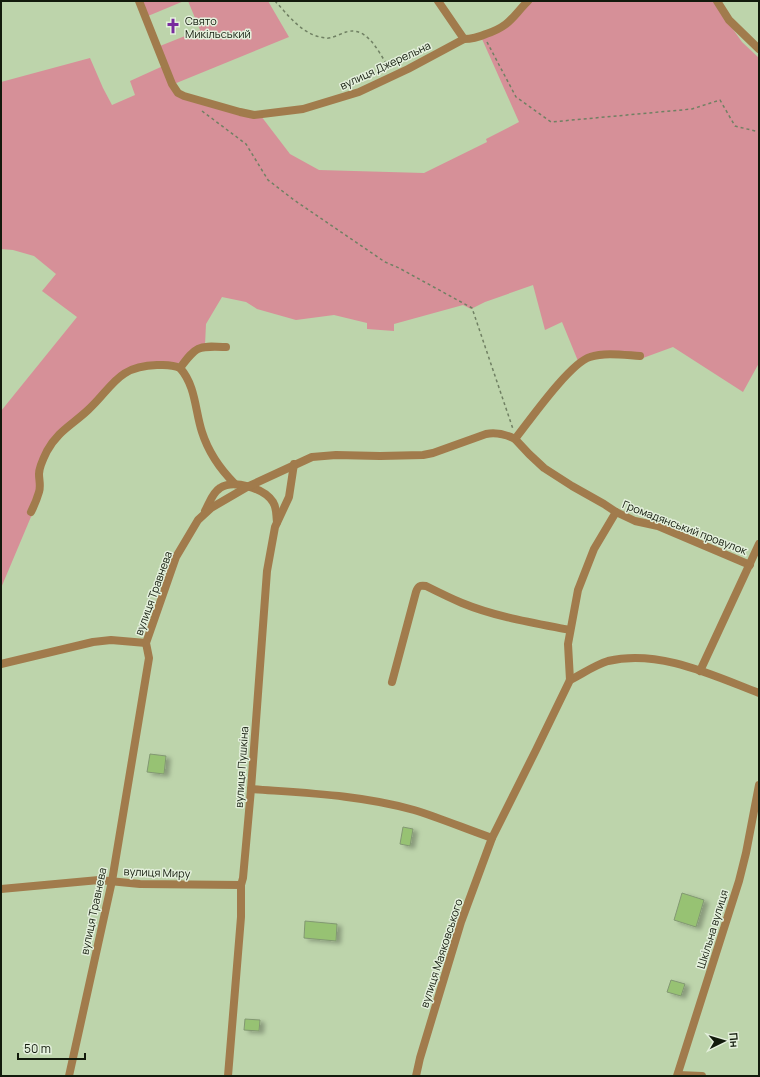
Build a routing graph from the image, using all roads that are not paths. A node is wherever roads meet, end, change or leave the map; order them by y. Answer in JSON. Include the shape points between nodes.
{"nodes":[{"id":1,"x":139,"y":1,"type":"edge"},
{"id":2,"x":438,"y":1,"type":"edge"},
{"id":3,"x":528,"y":1,"type":"edge"},
{"id":4,"x":717,"y":1,"type":"edge"},
{"id":5,"x":464,"y":38,"type":"junction"},
{"id":6,"x":759,"y":49,"type":"edge"},
{"id":7,"x":226,"y":347,"type":"dead end"},
{"id":8,"x":640,"y":356,"type":"dead end"},
{"id":9,"x":180,"y":368,"type":"junction"},
{"id":10,"x":515,"y":439,"type":"junction"},
{"id":11,"x":294,"y":464,"type":"junction"},
{"id":12,"x":235,"y":484,"type":"junction"},
{"id":13,"x":246,"y":487,"type":"junction"},
{"id":14,"x":31,"y":512,"type":"dead end"},
{"id":15,"x":616,"y":512,"type":"junction"},
{"id":16,"x":202,"y":515,"type":"junction"},
{"id":17,"x":277,"y":523,"type":"junction"},
{"id":18,"x":759,"y":544,"type":"edge"},
{"id":19,"x":750,"y":565,"type":"junction"},
{"id":20,"x":570,"y":630,"type":"junction"},
{"id":21,"x":146,"y":643,"type":"junction"},
{"id":22,"x":1,"y":664,"type":"edge"},
{"id":23,"x":700,"y":671,"type":"junction"},
{"id":24,"x":570,"y":680,"type":"junction"},
{"id":25,"x":392,"y":682,"type":"dead end"},
{"id":26,"x":759,"y":693,"type":"edge"},
{"id":27,"x":759,"y":785,"type":"edge"},
{"id":28,"x":251,"y":789,"type":"junction"},
{"id":29,"x":492,"y":838,"type":"junction"},
{"id":30,"x":112,"y":881,"type":"junction"},
{"id":31,"x":241,"y":885,"type":"junction"},
{"id":32,"x":1,"y":889,"type":"edge"},
{"id":33,"x":678,"y":1075,"type":"edge"},
{"id":34,"x":69,"y":1076,"type":"edge"},
{"id":35,"x":228,"y":1076,"type":"edge"},
{"id":36,"x":416,"y":1076,"type":"edge"},
{"id":37,"x":702,"y":1076,"type":"edge"}],
"edges":[{"from":1,"to":5,"type":"street","name":"вулиця Джерельна","via":[[172,84],[178,92],[184,96],[254,115],[303,109],[359,92]]},
{"from":2,"to":5,"type":"street"},
{"from":3,"to":5,"type":"street","name":"вулиця Джерельна","via":[[499,30],[470,39]]},
{"from":4,"to":6,"type":"street","via":[[729,20]]},
{"from":7,"to":9,"type":"street","via":[[206,346],[196,349]]},
{"from":8,"to":10,"type":"street","via":[[599,355],[584,359],[559,384]]},
{"from":9,"to":12,"type":"street","via":[[190,382],[207,444],[224,473]]},
{"from":9,"to":14,"type":"street","via":[[170,365],[148,365],[124,373],[89,409],[64,429],[46,452],[39,472],[39,492]]},
{"from":10,"to":11,"type":"street","name":"вулиця Травнева","via":[[505,433],[493,432],[423,455],[336,455],[312,458]]},
{"from":10,"to":15,"type":"street","name":"Громадянський провулок","via":[[544,468]]},
{"from":11,"to":13,"type":"street","name":"вулиця Травнева"},
{"from":11,"to":17,"type":"street","name":"вулиця Пушкіна","via":[[289,497]]},
{"from":12,"to":13,"type":"street"},
{"from":12,"to":16,"type":"street","via":[[220,487]]},
{"from":13,"to":16,"type":"street","name":"вулиця Травнева"},
{"from":13,"to":17,"type":"street","via":[[266,494],[276,508]]},
{"from":15,"to":19,"type":"street","name":"Громадянський провулок","via":[[635,521],[658,526]]},
{"from":15,"to":20,"type":"street","name":"вулиця Маяковського","via":[[594,549],[586,569],[578,590]]},
{"from":16,"to":21,"type":"street","name":"вулиця Травнева","via":[[176,557]]},
{"from":17,"to":28,"type":"street","name":"вулиця Пушкіна","via":[[267,571]]},
{"from":18,"to":19,"type":"street","name":"Громадянський провулок"},
{"from":19,"to":23,"type":"street","name":"Громадянський провулок"},
{"from":20,"to":24,"type":"street","name":"вулиця Маяковського"},
{"from":20,"to":25,"type":"street","via":[[475,608],[422,585],[416,592]]},
{"from":21,"to":22,"type":"street","via":[[111,640],[93,642]]},
{"from":21,"to":30,"type":"street","name":"вулиця Травнева","via":[[149,658]]},
{"from":23,"to":24,"type":"street","via":[[656,660],[616,660]]},
{"from":23,"to":26,"type":"street"},
{"from":24,"to":29,"type":"street","name":"вулиця Маяковського"},
{"from":27,"to":33,"type":"street","name":"Шкільна вулиця","via":[[739,881]]},
{"from":28,"to":29,"type":"street","via":[[339,796],[395,806],[414,810]]},
{"from":28,"to":31,"type":"street","name":"вулиця Пушкіна"},
{"from":29,"to":36,"type":"street","name":"вулиця Маяковського","via":[[461,922]]},
{"from":30,"to":31,"type":"street","name":"вулиця Миру","via":[[140,884]]},
{"from":30,"to":32,"type":"street","name":"вулиця Миру"},
{"from":30,"to":34,"type":"street","name":"вулиця Травнева"},
{"from":31,"to":35,"type":"street","name":"вулиця Пушкіна","via":[[241,917]]},
{"from":33,"to":37,"type":"street"}]}
